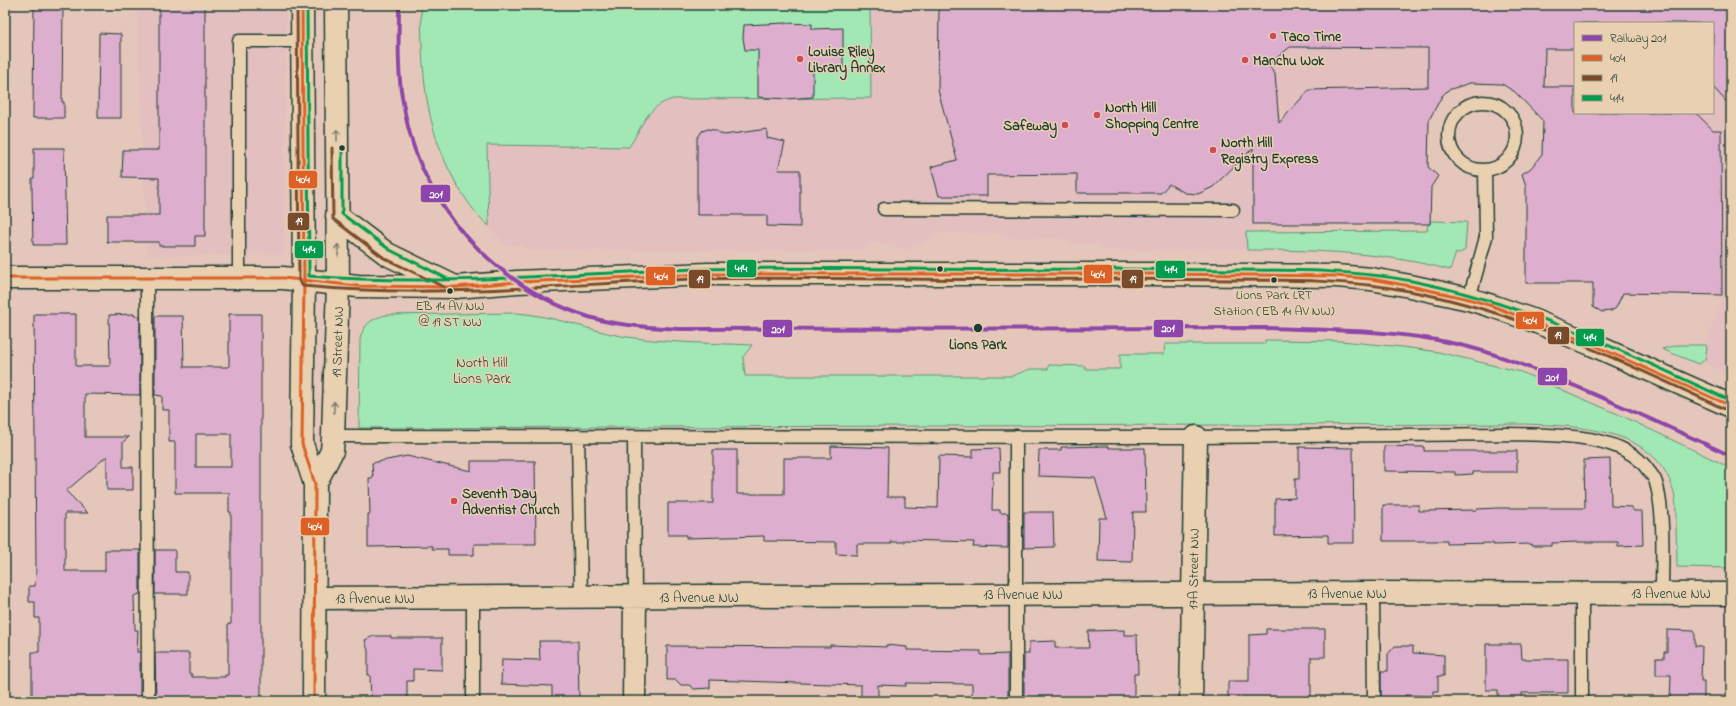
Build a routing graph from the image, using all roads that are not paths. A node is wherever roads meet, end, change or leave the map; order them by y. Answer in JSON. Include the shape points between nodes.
{"nodes":[{"id":1,"x":302,"y":5,"type":"edge"},
{"id":2,"x":336,"y":5,"type":"edge"},
{"id":3,"x":302,"y":41,"type":"junction"},
{"id":4,"x":1485,"y":171,"type":"junction"},
{"id":5,"x":884,"y":209,"type":"dead end"},
{"id":6,"x":1233,"y":210,"type":"dead end"},
{"id":7,"x":337,"y":216,"type":"junction"},
{"id":8,"x":239,"y":277,"type":"junction"},
{"id":9,"x":5,"y":278,"type":"edge"},
{"id":10,"x":147,"y":278,"type":"junction"},
{"id":11,"x":304,"y":280,"type":"junction"},
{"id":12,"x":338,"y":284,"type":"junction"},
{"id":13,"x":455,"y":287,"type":"junction"},
{"id":14,"x":1469,"y":299,"type":"junction"},
{"id":15,"x":1731,"y":406,"type":"edge"},
{"id":16,"x":333,"y":436,"type":"junction"},
{"id":17,"x":578,"y":436,"type":"junction"},
{"id":18,"x":634,"y":436,"type":"junction"},
{"id":19,"x":1016,"y":436,"type":"junction"},
{"id":20,"x":1196,"y":437,"type":"junction"},
{"id":21,"x":315,"y":484,"type":"junction"},
{"id":22,"x":1373,"y":593,"type":"junction"},
{"id":23,"x":1582,"y":593,"type":"junction"},
{"id":24,"x":1662,"y":593,"type":"junction"},
{"id":25,"x":1017,"y":594,"type":"junction"},
{"id":26,"x":1192,"y":594,"type":"junction"},
{"id":27,"x":1731,"y":594,"type":"edge"},
{"id":28,"x":473,"y":597,"type":"junction"},
{"id":29,"x":581,"y":597,"type":"junction"},
{"id":30,"x":635,"y":597,"type":"junction"},
{"id":31,"x":314,"y":598,"type":"junction"},
{"id":32,"x":148,"y":701,"type":"edge"},
{"id":33,"x":314,"y":701,"type":"edge"},
{"id":34,"x":473,"y":701,"type":"edge"},
{"id":35,"x":634,"y":701,"type":"edge"},
{"id":36,"x":1016,"y":701,"type":"edge"},
{"id":37,"x":1191,"y":701,"type":"edge"},
{"id":38,"x":1374,"y":701,"type":"edge"},
{"id":39,"x":1582,"y":701,"type":"edge"}],
"edges":[{"from":1,"to":3,"type":"street","name":"19 Street NW"},
{"from":7,"to":2,"type":"street","name":"19 Street NW","one_way":true},
{"from":3,"to":8,"type":"lane","via":[[239,41]]},
{"from":3,"to":11,"type":"street","name":"19 Street NW"},
{"from":4,"to":4,"type":"lane","via":[[1506,162],[1517,142],[1514,120],[1507,111],[1486,102],[1465,107],[1456,115],[1449,135],[1456,156],[1464,164]]},
{"from":4,"to":14,"type":"lane","via":[[1486,237]]},
{"from":5,"to":6,"type":"lane"},
{"from":12,"to":7,"type":"street","name":"19 Street NW","one_way":true},
{"from":7,"to":13,"type":"street","via":[[387,254]]},
{"from":8,"to":10,"type":"street"},
{"from":8,"to":11,"type":"street"},
{"from":9,"to":10,"type":"street"},
{"from":10,"to":32,"type":"lane"},
{"from":11,"to":12,"type":"street"},
{"from":11,"to":21,"type":"street","name":"19 Street NW","via":[[302,444]]},
{"from":12,"to":13,"type":"street"},
{"from":16,"to":12,"type":"street","name":"19 Street NW","one_way":true},
{"from":13,"to":14,"type":"street","via":[[708,274],[1294,275],[1371,279]]},
{"from":14,"to":15,"type":"street","via":[[1532,320]]},
{"from":16,"to":17,"type":"lane"},
{"from":16,"to":21,"type":"street","name":"19 Street NW","via":[[332,451]]},
{"from":17,"to":18,"type":"lane"},
{"from":17,"to":29,"type":"lane"},
{"from":18,"to":19,"type":"lane"},
{"from":18,"to":30,"type":"lane"},
{"from":19,"to":20,"type":"lane"},
{"from":19,"to":25,"type":"lane"},
{"from":20,"to":24,"type":"lane","via":[[1553,435],[1591,438],[1621,448],[1642,461],[1656,482],[1661,516]]},
{"from":20,"to":26,"type":"street","name":"17A Street NW"},
{"from":21,"to":31,"type":"street","name":"19 Street NW"},
{"from":22,"to":23,"type":"street","name":"13 Avenue NW"},
{"from":22,"to":26,"type":"street","name":"13 Avenue NW"},
{"from":22,"to":38,"type":"lane"},
{"from":23,"to":24,"type":"street","name":"13 Avenue NW"},
{"from":23,"to":39,"type":"lane"},
{"from":24,"to":27,"type":"street","name":"13 Avenue NW"},
{"from":25,"to":26,"type":"street","name":"13 Avenue NW"},
{"from":25,"to":30,"type":"street","name":"13 Avenue NW"},
{"from":25,"to":36,"type":"lane"},
{"from":26,"to":37,"type":"street","name":"17A Street NW"},
{"from":28,"to":29,"type":"street","name":"13 Avenue NW"},
{"from":28,"to":31,"type":"street","name":"13 Avenue NW"},
{"from":28,"to":34,"type":"lane"},
{"from":29,"to":30,"type":"street","name":"13 Avenue NW"},
{"from":30,"to":35,"type":"street"},
{"from":31,"to":33,"type":"street","name":"19 Street NW"}]}
